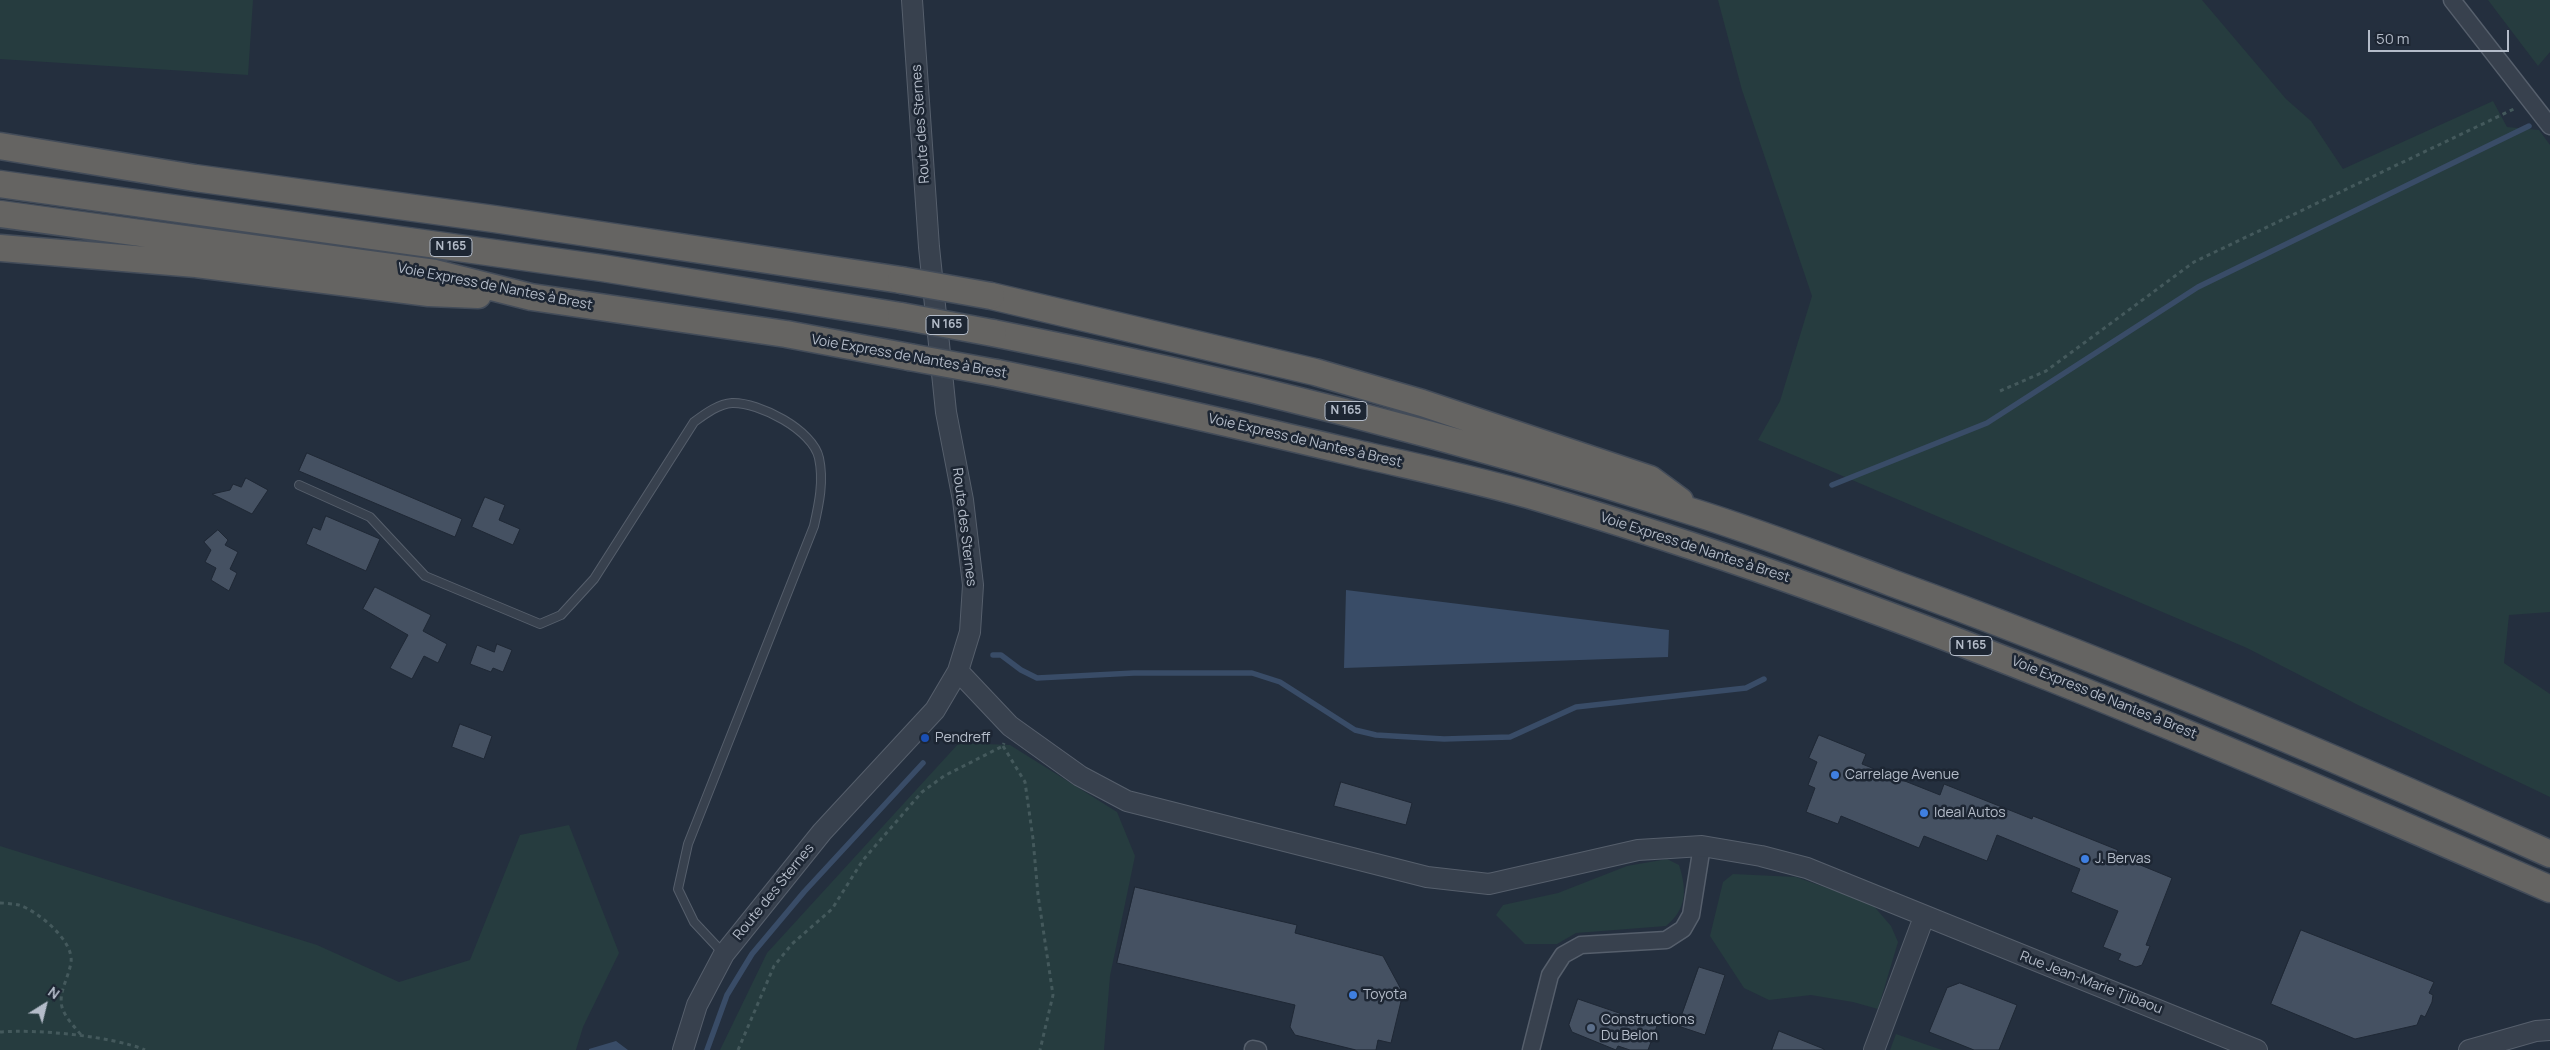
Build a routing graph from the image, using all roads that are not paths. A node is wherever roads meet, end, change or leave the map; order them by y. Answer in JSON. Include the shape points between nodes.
{"nodes":[{"id":1,"x":912,"y":0,"type":"edge"},
{"id":2,"x":2452,"y":0,"type":"edge"},
{"id":3,"x":2550,"y":126,"type":"edge"},
{"id":4,"x":0,"y":146,"type":"edge"},
{"id":5,"x":0,"y":184,"type":"edge"},
{"id":6,"x":0,"y":214,"type":"edge"},
{"id":7,"x":0,"y":248,"type":"edge"},
{"id":8,"x":531,"y":296,"type":"junction"},
{"id":9,"x":299,"y":485,"type":"dead end"},
{"id":10,"x":1694,"y":512,"type":"junction"},
{"id":11,"x":958,"y":671,"type":"junction"},
{"id":12,"x":1702,"y":846,"type":"junction"},
{"id":13,"x":2550,"y":854,"type":"edge"},
{"id":14,"x":2547,"y":889,"type":"edge"},
{"id":15,"x":1924,"y":917,"type":"junction"},
{"id":16,"x":724,"y":954,"type":"junction"},
{"id":17,"x":2550,"y":1030,"type":"edge"},
{"id":18,"x":683,"y":1050,"type":"edge"},
{"id":19,"x":1531,"y":1050,"type":"edge"},
{"id":20,"x":1874,"y":1050,"type":"edge"},
{"id":21,"x":2257,"y":1050,"type":"edge"},
{"id":22,"x":2469,"y":1050,"type":"edge"}],
"edges":[{"from":1,"to":11,"type":"street","name":"Route des Sternes","via":[[930,257],[946,412],[963,500],[973,585],[970,632]]},
{"from":2,"to":3,"type":"street"},
{"from":4,"to":10,"type":"highway","bridge":true,"via":[[991,296],[1315,372],[1422,403],[1650,479]]},
{"from":5,"to":10,"type":"highway","name":"Voie Express de Nantes à Brest","number":"N 165","bridge":true,"via":[[602,268],[993,333],[1130,360],[1397,424]]},
{"from":6,"to":8,"type":"highway","name":"Voie Express de Nantes à Brest","number":"N 165","via":[[435,273]]},
{"from":7,"to":8,"type":"highway","via":[[196,264],[429,293]]},
{"from":8,"to":14,"type":"highway","name":"Voie Express de Nantes à Brest","number":"N 165","bridge":true,"via":[[786,334],[997,373],[1126,399],[1539,497],[1818,589],[2028,668],[2213,742]]},
{"from":9,"to":16,"type":"lane","via":[[370,517],[425,576],[540,624],[561,615],[594,578],[694,422],[711,410],[732,403],[757,408],[788,421],[812,441],[818,457],[821,492],[814,526],[688,844],[678,889],[694,922]]},
{"from":10,"to":13,"type":"highway","name":"Voie Express de Nantes à Brest","number":"N 165","via":[[2102,662],[2371,774]]},
{"from":11,"to":12,"type":"street","name":"Rue Jean-Marie Tjibaou","via":[[1010,726],[1080,776],[1127,801],[1427,877],[1489,884],[1638,850]]},
{"from":11,"to":16,"type":"street","name":"Route des Sternes","via":[[935,710],[822,832]]},
{"from":12,"to":15,"type":"street","name":"Rue Jean-Marie Tjibaou","via":[[1806,868]]},
{"from":12,"to":19,"type":"street","via":[[1692,915],[1684,929],[1666,940],[1581,945],[1562,955],[1550,975]]},
{"from":15,"to":20,"type":"street"},
{"from":15,"to":21,"type":"street","name":"Rue Jean-Marie Tjibaou"},
{"from":16,"to":18,"type":"street","name":"Route des Sternes","via":[[697,1006]]},
{"from":17,"to":22,"type":"street"}]}
